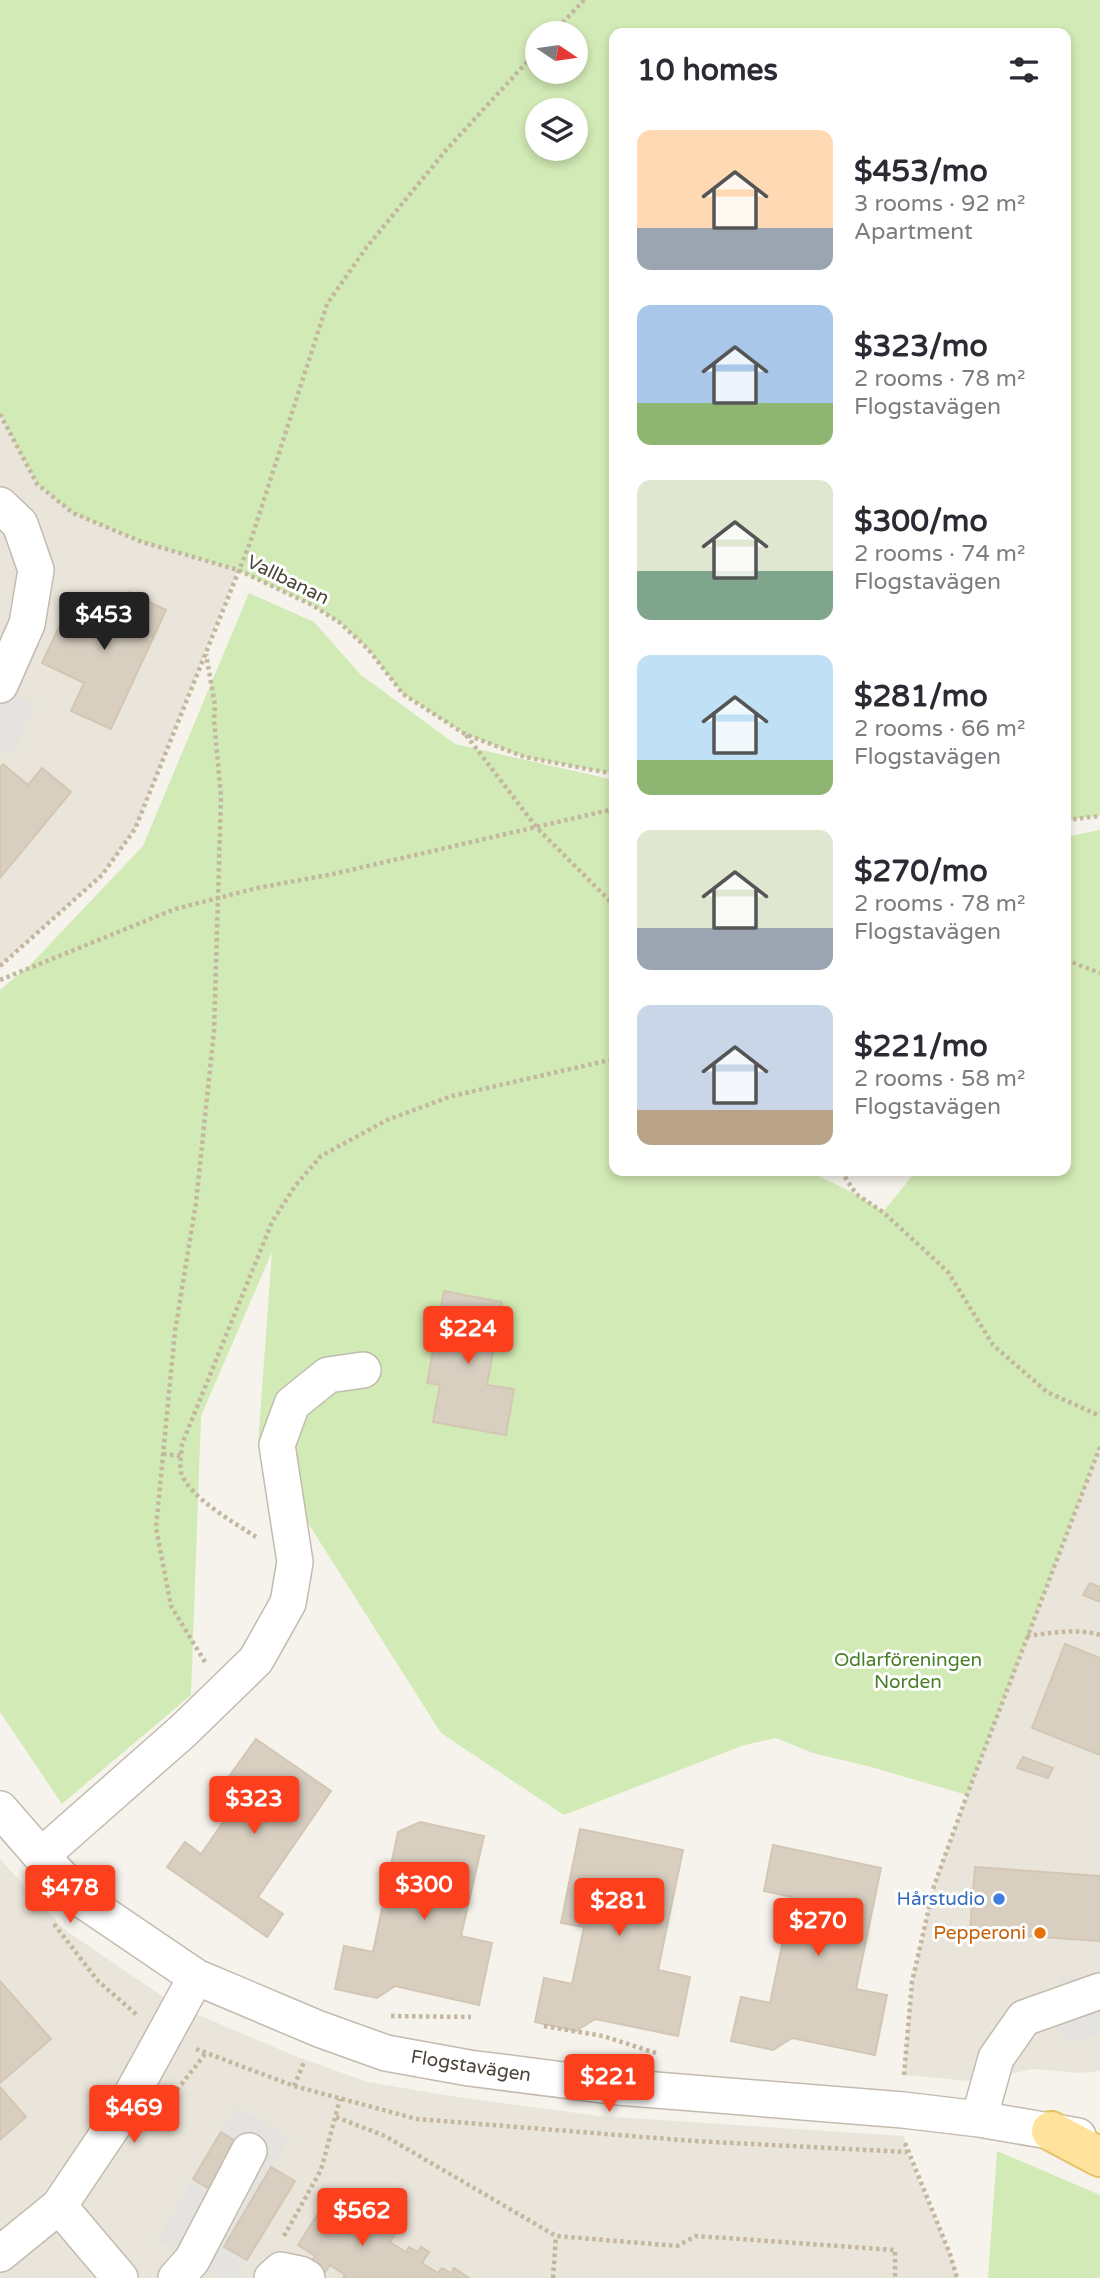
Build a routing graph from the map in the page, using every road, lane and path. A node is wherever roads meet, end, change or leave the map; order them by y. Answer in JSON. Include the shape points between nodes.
{"nodes":[{"id":1,"x":584,"y":0,"type":"edge"},
{"id":2,"x":564,"y":21,"type":"edge"},
{"id":3,"x":525,"y":64,"type":"edge"},
{"id":4,"x":0,"y":414,"type":"edge"},
{"id":5,"x":0,"y":505,"type":"edge"},
{"id":6,"x":238,"y":570,"type":"junction"},
{"id":7,"x":205,"y":653,"type":"junction"},
{"id":8,"x":0,"y":685,"type":"edge"},
{"id":9,"x":465,"y":734,"type":"junction"},
{"id":10,"x":609,"y":773,"type":"edge"},
{"id":11,"x":609,"y":810,"type":"edge"},
{"id":12,"x":1100,"y":816,"type":"edge"},
{"id":13,"x":1071,"y":819,"type":"edge"},
{"id":14,"x":537,"y":828,"type":"junction"},
{"id":15,"x":219,"y":897,"type":"junction"},
{"id":16,"x":609,"y":900,"type":"edge"},
{"id":17,"x":1071,"y":962,"type":"edge"},
{"id":18,"x":0,"y":967,"type":"edge"},
{"id":19,"x":1100,"y":973,"type":"edge"},
{"id":20,"x":0,"y":980,"type":"edge"},
{"id":21,"x":609,"y":1060,"type":"edge"},
{"id":22,"x":844,"y":1176,"type":"edge"},
{"id":23,"x":363,"y":1370,"type":"dead end"},
{"id":24,"x":1100,"y":1416,"type":"edge"},
{"id":25,"x":1100,"y":1447,"type":"edge"},
{"id":26,"x":163,"y":1454,"type":"junction"},
{"id":27,"x":181,"y":1456,"type":"junction"},
{"id":28,"x":294,"y":1556,"type":"junction"},
{"id":29,"x":1100,"y":1635,"type":"edge"},
{"id":30,"x":1027,"y":1636,"type":"junction"},
{"id":31,"x":223,"y":1693,"type":"junction"},
{"id":32,"x":0,"y":1809,"type":"edge"},
{"id":33,"x":41,"y":1856,"type":"junction"},
{"id":34,"x":196,"y":1977,"type":"junction"},
{"id":35,"x":1100,"y":1991,"type":"edge"},
{"id":36,"x":544,"y":2026,"type":"dead end"},
{"id":37,"x":663,"y":2055,"type":"dead end"},
{"id":38,"x":891,"y":2073,"type":"dead end"},
{"id":39,"x":340,"y":2099,"type":"dead end"},
{"id":40,"x":336,"y":2117,"type":"junction"},
{"id":41,"x":978,"y":2119,"type":"junction"},
{"id":42,"x":1100,"y":2123,"type":"edge"},
{"id":43,"x":1051,"y":2131,"type":"junction"},
{"id":44,"x":1100,"y":2141,"type":"edge"},
{"id":45,"x":249,"y":2151,"type":"dead end"},
{"id":46,"x":907,"y":2152,"type":"dead end"},
{"id":47,"x":1100,"y":2157,"type":"edge"},
{"id":48,"x":59,"y":2206,"type":"junction"},
{"id":49,"x":556,"y":2236,"type":"junction"},
{"id":50,"x":0,"y":2254,"type":"edge"},
{"id":51,"x":286,"y":2275,"type":"edge"},
{"id":52,"x":120,"y":2278,"type":"edge"},
{"id":53,"x":176,"y":2278,"type":"edge"},
{"id":54,"x":553,"y":2278,"type":"edge"},
{"id":55,"x":895,"y":2278,"type":"edge"},
{"id":56,"x":957,"y":2278,"type":"edge"}],
"edges":[{"from":1,"to":2,"type":"path"},
{"from":3,"to":6,"type":"path","via":[[447,149],[327,304]]},
{"from":4,"to":6,"type":"path","name":"Vallbanan","via":[[37,484],[73,513],[142,542]]},
{"from":5,"to":8,"type":"street","via":[[20,524],[36,570],[27,624]]},
{"from":6,"to":7,"type":"path"},
{"from":6,"to":9,"type":"path","name":"Vallbanan","via":[[340,622],[403,694]]},
{"from":7,"to":15,"type":"path","via":[[215,705],[220,774]]},
{"from":7,"to":18,"type":"path","via":[[135,829],[102,875]]},
{"from":9,"to":10,"type":"path","name":"Vallbanan","via":[[525,757]]},
{"from":9,"to":14,"type":"path"},
{"from":11,"to":14,"type":"path"},
{"from":12,"to":13,"type":"path"},
{"from":14,"to":15,"type":"path"},
{"from":14,"to":16,"type":"path"},
{"from":15,"to":20,"type":"path","via":[[148,918]]},
{"from":15,"to":26,"type":"path","via":[[206,1114],[175,1331]]},
{"from":17,"to":19,"type":"path"},
{"from":21,"to":27,"type":"path","via":[[452,1096],[387,1120],[321,1156],[272,1222]]},
{"from":22,"to":24,"type":"path","via":[[856,1194],[883,1212],[948,1272],[993,1345],[1047,1392]]},
{"from":23,"to":28,"type":"street","via":[[328,1375],[292,1404],[277,1445]]},
{"from":25,"to":30,"type":"path"},
{"from":26,"to":27,"type":"path"},
{"from":26,"to":31,"type":"path","via":[[156,1528],[172,1606]]},
{"from":27,"to":28,"type":"path","via":[[185,1481],[203,1500]]},
{"from":28,"to":31,"type":"street","via":[[288,1603],[256,1660]]},
{"from":29,"to":30,"type":"path","via":[[1061,1632]]},
{"from":30,"to":38,"type":"path","via":[[934,1886],[912,1982],[904,2074]]},
{"from":31,"to":33,"type":"street"},
{"from":32,"to":33,"type":"street","name":"Flogstavägen"},
{"from":33,"to":34,"type":"street","name":"Flogstavägen","via":[[84,1901]]},
{"from":34,"to":41,"type":"street","name":"Flogstavägen","via":[[319,2029],[398,2055],[469,2068],[618,2087]]},
{"from":34,"to":48,"type":"street","via":[[121,2114]]},
{"from":35,"to":41,"type":"street","via":[[1024,2018],[996,2058]]},
{"from":36,"to":37,"type":"path","via":[[603,2036]]},
{"from":39,"to":40,"type":"path"},
{"from":40,"to":49,"type":"path","via":[[385,2136]]},
{"from":40,"to":51,"type":"path","via":[[316,2182],[286,2228],[282,2241]]},
{"from":41,"to":43,"type":"street","name":"Flogstavägen"},
{"from":42,"to":43,"type":"main road"},
{"from":43,"to":44,"type":"street","name":"Flogstavägen"},
{"from":43,"to":47,"type":"main road"},
{"from":45,"to":53,"type":"street","via":[[192,2260]]},
{"from":46,"to":56,"type":"path"},
{"from":48,"to":50,"type":"street"},
{"from":48,"to":52,"type":"street"},
{"from":49,"to":54,"type":"path"},
{"from":49,"to":55,"type":"path","via":[[677,2246],[696,2236],[894,2250]]}]}
